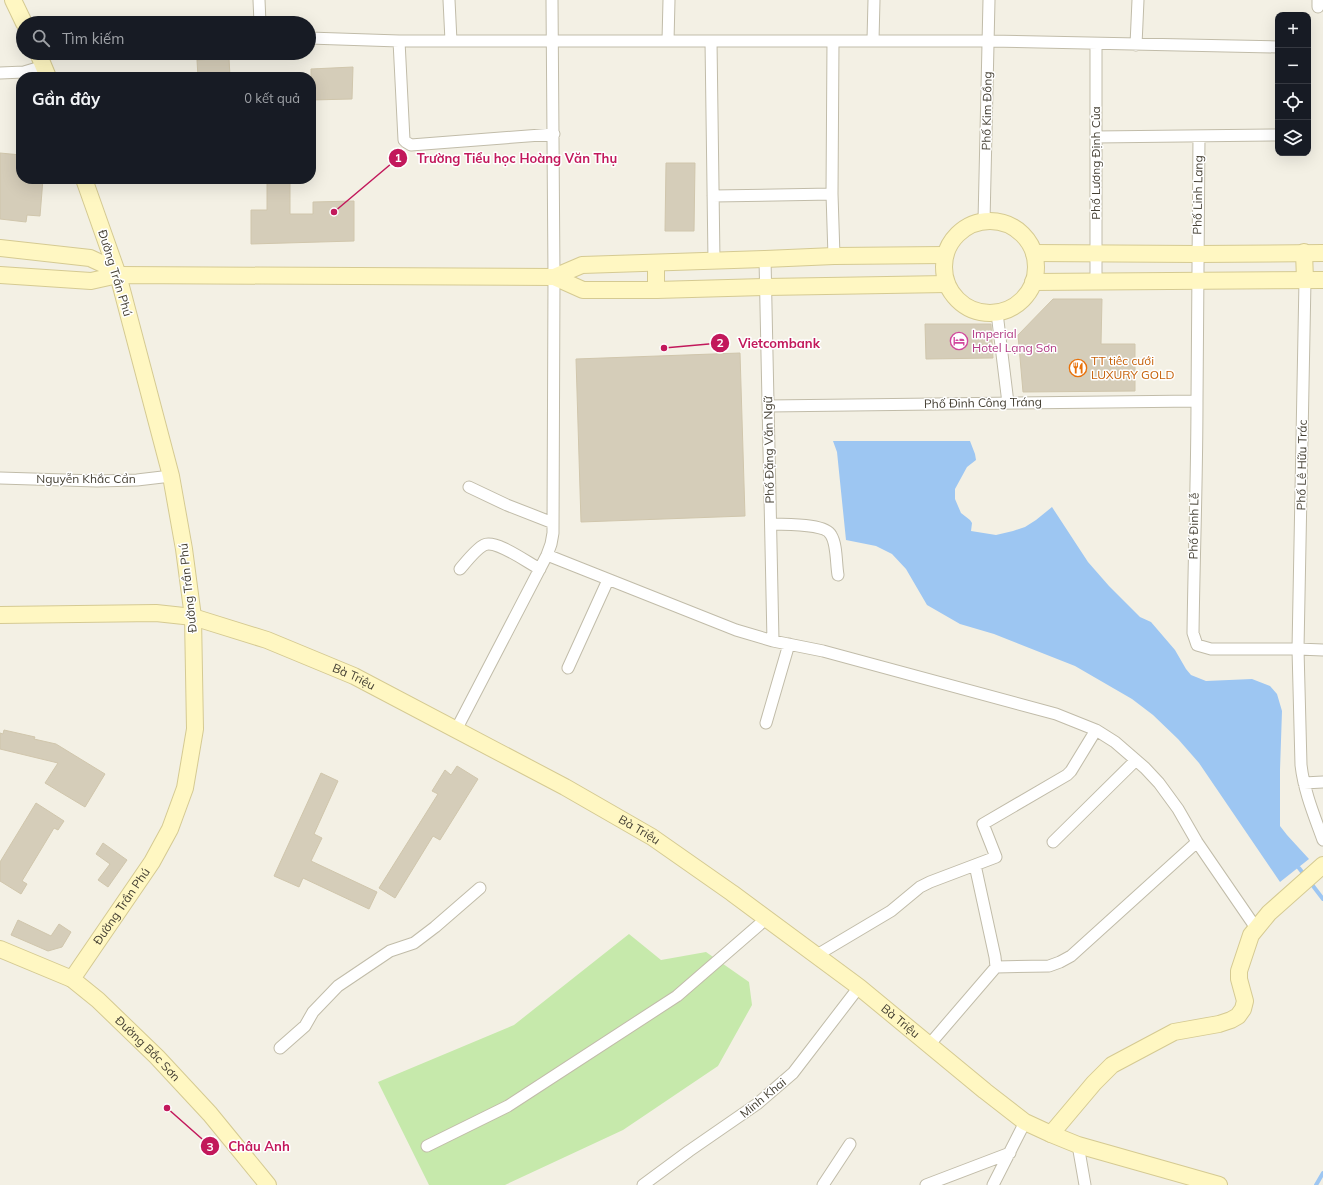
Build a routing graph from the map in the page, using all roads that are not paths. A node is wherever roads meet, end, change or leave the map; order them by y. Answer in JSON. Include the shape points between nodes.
{"nodes":[{"id":1,"x":13,"y":0,"type":"edge"},
{"id":2,"x":259,"y":0,"type":"edge"},
{"id":3,"x":449,"y":0,"type":"edge"},
{"id":4,"x":552,"y":0,"type":"edge"},
{"id":5,"x":668,"y":0,"type":"edge"},
{"id":6,"x":874,"y":0,"type":"edge"},
{"id":7,"x":989,"y":0,"type":"edge"},
{"id":8,"x":1138,"y":0,"type":"edge"},
{"id":9,"x":21,"y":16,"type":"edge"},
{"id":10,"x":260,"y":16,"type":"edge"},
{"id":11,"x":316,"y":38,"type":"edge"},
{"id":12,"x":873,"y":40,"type":"junction"},
{"id":13,"x":399,"y":41,"type":"junction"},
{"id":14,"x":451,"y":41,"type":"junction"},
{"id":15,"x":552,"y":41,"type":"junction"},
{"id":16,"x":668,"y":41,"type":"junction"},
{"id":17,"x":711,"y":41,"type":"junction"},
{"id":18,"x":833,"y":41,"type":"junction"},
{"id":19,"x":989,"y":41,"type":"junction"},
{"id":20,"x":1096,"y":44,"type":"junction"},
{"id":21,"x":1136,"y":45,"type":"junction"},
{"id":22,"x":1275,"y":47,"type":"edge"},
{"id":23,"x":44,"y":65,"type":"edge"},
{"id":24,"x":16,"y":72,"type":"edge"},
{"id":25,"x":24,"y":72,"type":"edge"},
{"id":26,"x":0,"y":73,"type":"edge"},
{"id":27,"x":554,"y":134,"type":"junction"},
{"id":28,"x":1275,"y":135,"type":"edge"},
{"id":29,"x":1199,"y":136,"type":"junction"},
{"id":30,"x":1096,"y":137,"type":"junction"},
{"id":31,"x":86,"y":184,"type":"edge"},
{"id":32,"x":832,"y":194,"type":"junction"},
{"id":33,"x":713,"y":196,"type":"junction"},
{"id":34,"x":984,"y":221,"type":"junction"},
{"id":35,"x":0,"y":248,"type":"edge"},
{"id":36,"x":1304,"y":252,"type":"junction"},
{"id":37,"x":1034,"y":253,"type":"junction"},
{"id":38,"x":1323,"y":253,"type":"edge"},
{"id":39,"x":1096,"y":254,"type":"junction"},
{"id":40,"x":1197,"y":254,"type":"junction"},
{"id":41,"x":945,"y":255,"type":"junction"},
{"id":42,"x":834,"y":256,"type":"junction"},
{"id":43,"x":765,"y":259,"type":"junction"},
{"id":44,"x":714,"y":260,"type":"junction"},
{"id":45,"x":656,"y":263,"type":"junction"},
{"id":46,"x":0,"y":275,"type":"edge"},
{"id":47,"x":118,"y":275,"type":"junction"},
{"id":48,"x":554,"y":277,"type":"junction"},
{"id":49,"x":1305,"y":280,"type":"junction"},
{"id":50,"x":1323,"y":280,"type":"edge"},
{"id":51,"x":1197,"y":281,"type":"junction"},
{"id":52,"x":1034,"y":282,"type":"junction"},
{"id":53,"x":1096,"y":283,"type":"junction"},
{"id":54,"x":947,"y":284,"type":"junction"},
{"id":55,"x":766,"y":287,"type":"junction"},
{"id":56,"x":656,"y":290,"type":"junction"},
{"id":57,"x":997,"y":313,"type":"junction"},
{"id":58,"x":1197,"y":400,"type":"junction"},
{"id":59,"x":1008,"y":403,"type":"junction"},
{"id":60,"x":768,"y":406,"type":"junction"},
{"id":61,"x":171,"y":476,"type":"junction"},
{"id":62,"x":0,"y":478,"type":"edge"},
{"id":63,"x":469,"y":487,"type":"dead end"},
{"id":64,"x":553,"y":523,"type":"junction"},
{"id":65,"x":771,"y":524,"type":"junction"},
{"id":66,"x":547,"y":555,"type":"junction"},
{"id":67,"x":460,"y":569,"type":"dead end"},
{"id":68,"x":540,"y":569,"type":"junction"},
{"id":69,"x":838,"y":575,"type":"dead end"},
{"id":70,"x":608,"y":580,"type":"junction"},
{"id":71,"x":0,"y":615,"type":"edge"},
{"id":72,"x":193,"y":617,"type":"junction"},
{"id":73,"x":773,"y":640,"type":"junction"},
{"id":74,"x":789,"y":644,"type":"junction"},
{"id":75,"x":1298,"y":649,"type":"junction"},
{"id":76,"x":1323,"y":650,"type":"edge"},
{"id":77,"x":568,"y":668,"type":"dead end"},
{"id":78,"x":766,"y":723,"type":"dead end"},
{"id":79,"x":456,"y":730,"type":"junction"},
{"id":80,"x":1096,"y":730,"type":"junction"},
{"id":81,"x":1136,"y":760,"type":"junction"},
{"id":82,"x":1323,"y":782,"type":"edge"},
{"id":83,"x":1304,"y":783,"type":"junction"},
{"id":84,"x":1323,"y":840,"type":"edge"},
{"id":85,"x":1053,"y":842,"type":"dead end"},
{"id":86,"x":1197,"y":842,"type":"junction"},
{"id":87,"x":975,"y":865,"type":"junction"},
{"id":88,"x":1320,"y":868,"type":"edge"},
{"id":89,"x":480,"y":888,"type":"dead end"},
{"id":90,"x":767,"y":918,"type":"junction"},
{"id":91,"x":1256,"y":928,"type":"junction"},
{"id":92,"x":0,"y":949,"type":"edge"},
{"id":93,"x":817,"y":955,"type":"junction"},
{"id":94,"x":996,"y":967,"type":"junction"},
{"id":95,"x":72,"y":979,"type":"junction"},
{"id":96,"x":859,"y":986,"type":"junction"},
{"id":97,"x":929,"y":1045,"type":"junction"},
{"id":98,"x":280,"y":1048,"type":"dead end"},
{"id":99,"x":1025,"y":1122,"type":"junction"},
{"id":100,"x":1051,"y":1134,"type":"junction"},
{"id":101,"x":850,"y":1144,"type":"dead end"},
{"id":102,"x":1078,"y":1145,"type":"junction"},
{"id":103,"x":427,"y":1146,"type":"dead end"},
{"id":104,"x":1010,"y":1153,"type":"junction"},
{"id":105,"x":268,"y":1185,"type":"edge"},
{"id":106,"x":643,"y":1185,"type":"edge"},
{"id":107,"x":823,"y":1185,"type":"edge"},
{"id":108,"x":926,"y":1185,"type":"edge"},
{"id":109,"x":994,"y":1185,"type":"edge"},
{"id":110,"x":1085,"y":1185,"type":"edge"},
{"id":111,"x":1219,"y":1185,"type":"edge"}],
"edges":[{"from":1,"to":9,"type":"street"},
{"from":2,"to":10,"type":"street"},
{"from":3,"to":14,"type":"street"},
{"from":4,"to":15,"type":"street"},
{"from":5,"to":16,"type":"street"},
{"from":6,"to":12,"type":"street"},
{"from":7,"to":19,"type":"street","name":"Phố Kim Đồng"},
{"from":8,"to":21,"type":"street"},
{"from":11,"to":13,"type":"street"},
{"from":12,"to":18,"type":"street"},
{"from":12,"to":19,"type":"street"},
{"from":13,"to":14,"type":"street"},
{"from":13,"to":27,"type":"street","via":[[404,140],[410,145]]},
{"from":14,"to":15,"type":"street"},
{"from":15,"to":16,"type":"street"},
{"from":15,"to":27,"type":"street"},
{"from":16,"to":17,"type":"street"},
{"from":17,"to":18,"type":"street"},
{"from":17,"to":33,"type":"street"},
{"from":18,"to":32,"type":"street"},
{"from":19,"to":20,"type":"street"},
{"from":19,"to":34,"type":"street","name":"Phố Kim Đồng"},
{"from":20,"to":21,"type":"street"},
{"from":20,"to":30,"type":"street","name":"Phố Lương Định Của"},
{"from":21,"to":22,"type":"street"},
{"from":23,"to":25,"type":"street"},
{"from":24,"to":26,"type":"street"},
{"from":27,"to":48,"type":"street"},
{"from":28,"to":29,"type":"street"},
{"from":29,"to":30,"type":"street"},
{"from":29,"to":40,"type":"street","name":"Phố Linh Lang"},
{"from":30,"to":39,"type":"street","name":"Phố Lương Định Của"},
{"from":31,"to":47,"type":"street","name":"Đường Trần Phú"},
{"from":32,"to":33,"type":"street"},
{"from":32,"to":42,"type":"street"},
{"from":33,"to":44,"type":"street"},
{"from":34,"to":37,"type":"street","via":[[997,221],[1014,228],[1028,242]]},
{"from":34,"to":41,"type":"street","via":[[959,232]]},
{"from":35,"to":47,"type":"street","via":[[90,258]]},
{"from":36,"to":38,"type":"street"},
{"from":36,"to":40,"type":"street"},
{"from":36,"to":49,"type":"street"},
{"from":37,"to":39,"type":"street"},
{"from":37,"to":52,"type":"street"},
{"from":39,"to":40,"type":"street"},
{"from":39,"to":53,"type":"street","name":"Phố Lương Định Của"},
{"from":40,"to":51,"type":"street","name":"Phố Linh Lang"},
{"from":41,"to":42,"type":"street"},
{"from":41,"to":54,"type":"street","via":[[944,270]]},
{"from":42,"to":43,"type":"street"},
{"from":43,"to":44,"type":"street"},
{"from":43,"to":55,"type":"street","name":"Phố Đặng Văn Ngữ"},
{"from":44,"to":45,"type":"street"},
{"from":45,"to":48,"type":"street","via":[[582,264]]},
{"from":45,"to":56,"type":"street"},
{"from":46,"to":47,"type":"street","via":[[91,281]]},
{"from":47,"to":48,"type":"street"},
{"from":47,"to":61,"type":"street","name":"Đường Trần Phú"},
{"from":48,"to":56,"type":"street","via":[[583,290]]},
{"from":48,"to":64,"type":"street"},
{"from":49,"to":50,"type":"street"},
{"from":49,"to":51,"type":"street"},
{"from":49,"to":75,"type":"street","name":"Phố Lê Hữu Trác"},
{"from":51,"to":53,"type":"street"},
{"from":51,"to":58,"type":"street","name":"Phố Đinh Lễ"},
{"from":52,"to":53,"type":"street"},
{"from":52,"to":57,"type":"street","via":[[1019,302]]},
{"from":54,"to":55,"type":"street"},
{"from":54,"to":57,"type":"street","via":[[955,297],[967,307],[981,312]]},
{"from":55,"to":56,"type":"street"},
{"from":55,"to":60,"type":"street","name":"Phố Đặng Văn Ngữ"},
{"from":57,"to":59,"type":"street"},
{"from":58,"to":59,"type":"street","name":"Phố Đinh Công Tráng"},
{"from":58,"to":75,"type":"street","name":"Phố Đinh Lễ","via":[[1193,633],[1198,645],[1210,650]]},
{"from":59,"to":60,"type":"street","name":"Phố Đinh Công Tráng"},
{"from":60,"to":65,"type":"street","name":"Phố Đặng Văn Ngữ"},
{"from":61,"to":62,"type":"street","name":"Nguyễn Khắc Cần","via":[[97,481]]},
{"from":61,"to":72,"type":"street","name":"Đường Trần Phú"},
{"from":63,"to":64,"type":"street"},
{"from":64,"to":66,"type":"street"},
{"from":65,"to":69,"type":"street","via":[[820,527],[828,530],[834,541]]},
{"from":65,"to":73,"type":"street","name":"Phố Đặng Văn Ngữ"},
{"from":66,"to":68,"type":"street"},
{"from":66,"to":70,"type":"street"},
{"from":67,"to":68,"type":"street","via":[[482,546],[489,543],[498,545]]},
{"from":68,"to":79,"type":"street"},
{"from":70,"to":73,"type":"street","via":[[736,630]]},
{"from":70,"to":77,"type":"street"},
{"from":71,"to":72,"type":"street","name":"Bà Triệu","via":[[156,613]]},
{"from":72,"to":79,"type":"street","name":"Bà Triệu","via":[[267,640],[328,664]]},
{"from":72,"to":95,"type":"street","name":"Đường Trần Phú","via":[[195,729],[185,788],[170,828],[152,862]]},
{"from":73,"to":74,"type":"street"},
{"from":74,"to":78,"type":"street"},
{"from":74,"to":80,"type":"street","via":[[1056,714]]},
{"from":75,"to":76,"type":"street","name":"Phố Đinh Lễ"},
{"from":75,"to":83,"type":"street","name":"Phố Lê Hữu Trác","via":[[1301,765]]},
{"from":79,"to":90,"type":"street","name":"Bà Triệu","via":[[565,787],[652,838]]},
{"from":80,"to":81,"type":"street"},
{"from":80,"to":87,"type":"street","via":[[1072,771],[983,824],[996,858]]},
{"from":81,"to":85,"type":"street"},
{"from":81,"to":86,"type":"street","via":[[1159,783]]},
{"from":82,"to":83,"type":"street"},
{"from":83,"to":84,"type":"street","name":"Phố Lê Hữu Trác"},
{"from":86,"to":91,"type":"street"},
{"from":86,"to":94,"type":"street","via":[[1071,956],[1049,966]]},
{"from":87,"to":93,"type":"street","via":[[920,887],[892,911]]},
{"from":87,"to":94,"type":"street"},
{"from":88,"to":91,"type":"street","via":[[1269,913]]},
{"from":89,"to":98,"type":"street","via":[[414,943],[390,951],[338,986],[312,1012],[305,1026]]},
{"from":90,"to":93,"type":"street","name":"Bà Triệu"},
{"from":90,"to":103,"type":"street","via":[[677,996],[508,1106]]},
{"from":91,"to":100,"type":"street","via":[[1251,935],[1239,971],[1245,1000],[1238,1016],[1218,1024],[1174,1032],[1112,1065]]},
{"from":92,"to":95,"type":"street","name":"Đường Bắc Sơn"},
{"from":93,"to":96,"type":"street","name":"Bà Triệu"},
{"from":94,"to":97,"type":"street"},
{"from":95,"to":105,"type":"street","name":"Đường Bắc Sơn","via":[[98,1000],[162,1062],[210,1114]]},
{"from":96,"to":97,"type":"street","name":"Bà Triệu"},
{"from":96,"to":106,"type":"street","name":"Minh Khai","via":[[793,1073],[757,1104]]},
{"from":97,"to":99,"type":"street","name":"Bà Triệu"},
{"from":99,"to":100,"type":"street","name":"Bà Triệu"},
{"from":99,"to":104,"type":"street"},
{"from":100,"to":102,"type":"street","name":"Bà Triệu"},
{"from":101,"to":107,"type":"street"},
{"from":102,"to":110,"type":"street"},
{"from":102,"to":111,"type":"street","name":"Bà Triệu"},
{"from":104,"to":108,"type":"street"},
{"from":104,"to":109,"type":"street"}]}
